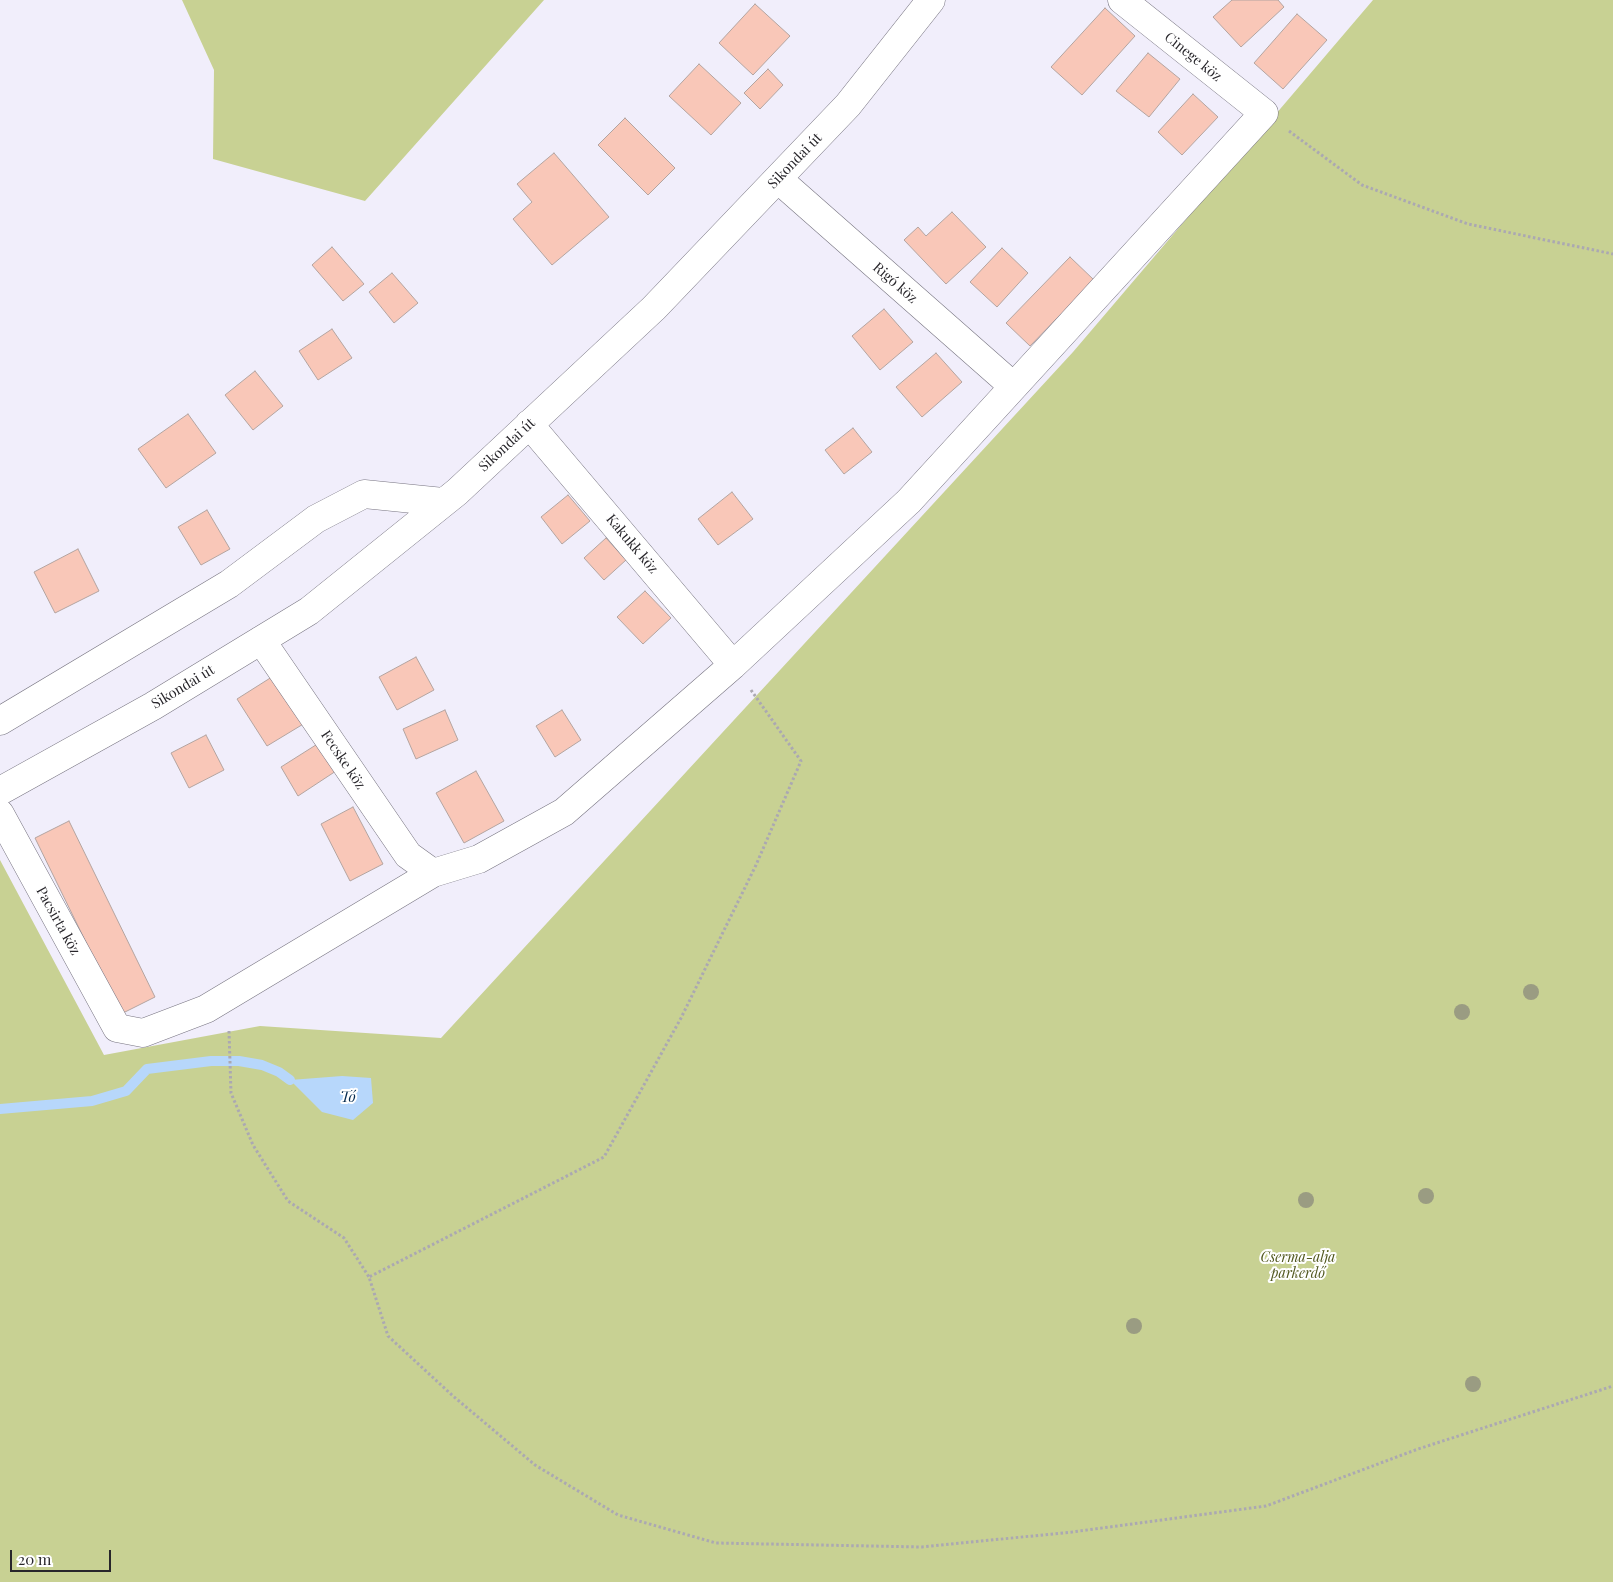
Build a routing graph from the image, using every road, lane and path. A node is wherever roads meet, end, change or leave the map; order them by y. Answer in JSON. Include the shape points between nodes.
{"nodes":[{"id":1,"x":931,"y":0,"type":"edge"},
{"id":2,"x":1122,"y":0,"type":"edge"},
{"id":3,"x":1264,"y":113,"type":"junction"},
{"id":4,"x":778,"y":179,"type":"junction"},
{"id":5,"x":1613,"y":254,"type":"edge"},
{"id":6,"x":1013,"y":386,"type":"junction"},
{"id":7,"x":529,"y":424,"type":"junction"},
{"id":8,"x":443,"y":502,"type":"junction"},
{"id":9,"x":261,"y":640,"type":"junction"},
{"id":10,"x":733,"y":665,"type":"junction"},
{"id":11,"x":0,"y":721,"type":"edge"},
{"id":12,"x":0,"y":791,"type":"edge"},
{"id":13,"x":0,"y":814,"type":"edge"},
{"id":14,"x":433,"y":873,"type":"junction"},
{"id":15,"x":229,"y":1061,"type":"dead end"},
{"id":16,"x":369,"y":1277,"type":"junction"},
{"id":17,"x":1613,"y":1386,"type":"edge"}],
"edges":[{"from":1,"to":4,"type":"street","name":"Sikondai út","via":[[848,105]]},
{"from":2,"to":3,"type":"street","name":"Cinege köz"},
{"from":3,"to":5,"type":"path","via":[[1362,185],[1468,224]]},
{"from":3,"to":6,"type":"street"},
{"from":4,"to":6,"type":"street","name":"Rigó köz"},
{"from":4,"to":7,"type":"street","name":"Sikondai út","via":[[654,308]]},
{"from":6,"to":10,"type":"street","via":[[909,501]]},
{"from":7,"to":8,"type":"street","name":"Sikondai út"},
{"from":7,"to":10,"type":"street","name":"Kakukk köz"},
{"from":8,"to":9,"type":"street","name":"Sikondai út","via":[[309,611]]},
{"from":8,"to":11,"type":"street","via":[[364,494],[316,519],[229,584]]},
{"from":9,"to":12,"type":"street","name":"Sikondai út","via":[[153,706]]},
{"from":9,"to":14,"type":"street","name":"Fecske köz","via":[[408,855]]},
{"from":10,"to":14,"type":"street","via":[[564,812],[479,859]]},
{"from":10,"to":16,"type":"path","via":[[801,761],[756,865],[685,1009],[604,1157]]},
{"from":13,"to":14,"type":"street","name":"Pacsirta köz","via":[[117,1028],[143,1033],[206,1009]]},
{"from":15,"to":16,"type":"path","via":[[231,1093],[252,1145],[288,1201],[344,1238]]},
{"from":16,"to":17,"type":"path","via":[[388,1336],[535,1465],[618,1515],[716,1543],[922,1547],[1072,1532],[1266,1506],[1418,1449]]}]}
